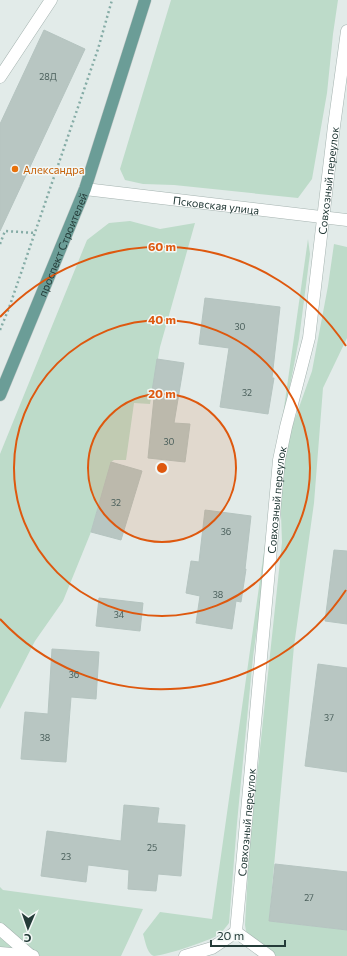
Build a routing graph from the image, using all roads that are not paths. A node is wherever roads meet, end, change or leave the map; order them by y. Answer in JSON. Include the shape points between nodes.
{"nodes":[{"id":1,"x":51,"y":0,"type":"edge"},
{"id":2,"x":145,"y":0,"type":"edge"},
{"id":3,"x":347,"y":30,"type":"edge"},
{"id":4,"x":0,"y":77,"type":"edge"},
{"id":5,"x":85,"y":189,"type":"junction"},
{"id":6,"x":324,"y":218,"type":"junction"},
{"id":7,"x":347,"y":220,"type":"edge"},
{"id":8,"x":0,"y":395,"type":"edge"},
{"id":9,"x":0,"y":929,"type":"edge"},
{"id":10,"x":236,"y":932,"type":"junction"},
{"id":11,"x":0,"y":953,"type":"edge"},
{"id":12,"x":31,"y":956,"type":"edge"},
{"id":13,"x":36,"y":956,"type":"edge"},
{"id":14,"x":185,"y":956,"type":"edge"},
{"id":15,"x":269,"y":956,"type":"edge"}],
"edges":[{"from":1,"to":4,"type":"street"},
{"from":2,"to":5,"type":"main road","name":"проспект Строителей"},
{"from":3,"to":6,"type":"street","name":"Совхозный переулок"},
{"from":5,"to":6,"type":"street","name":"Псковская улица"},
{"from":5,"to":8,"type":"main road","name":"проспект Строителей"},
{"from":6,"to":7,"type":"street","name":"Псковская улица"},
{"from":6,"to":10,"type":"street","name":"Совхозный переулок","via":[[309,338],[279,460]]},
{"from":9,"to":12,"type":"street"},
{"from":10,"to":14,"type":"street","via":[[212,948]]},
{"from":10,"to":15,"type":"street"},
{"from":11,"to":12,"type":"street"},
{"from":12,"to":13,"type":"street"}]}
